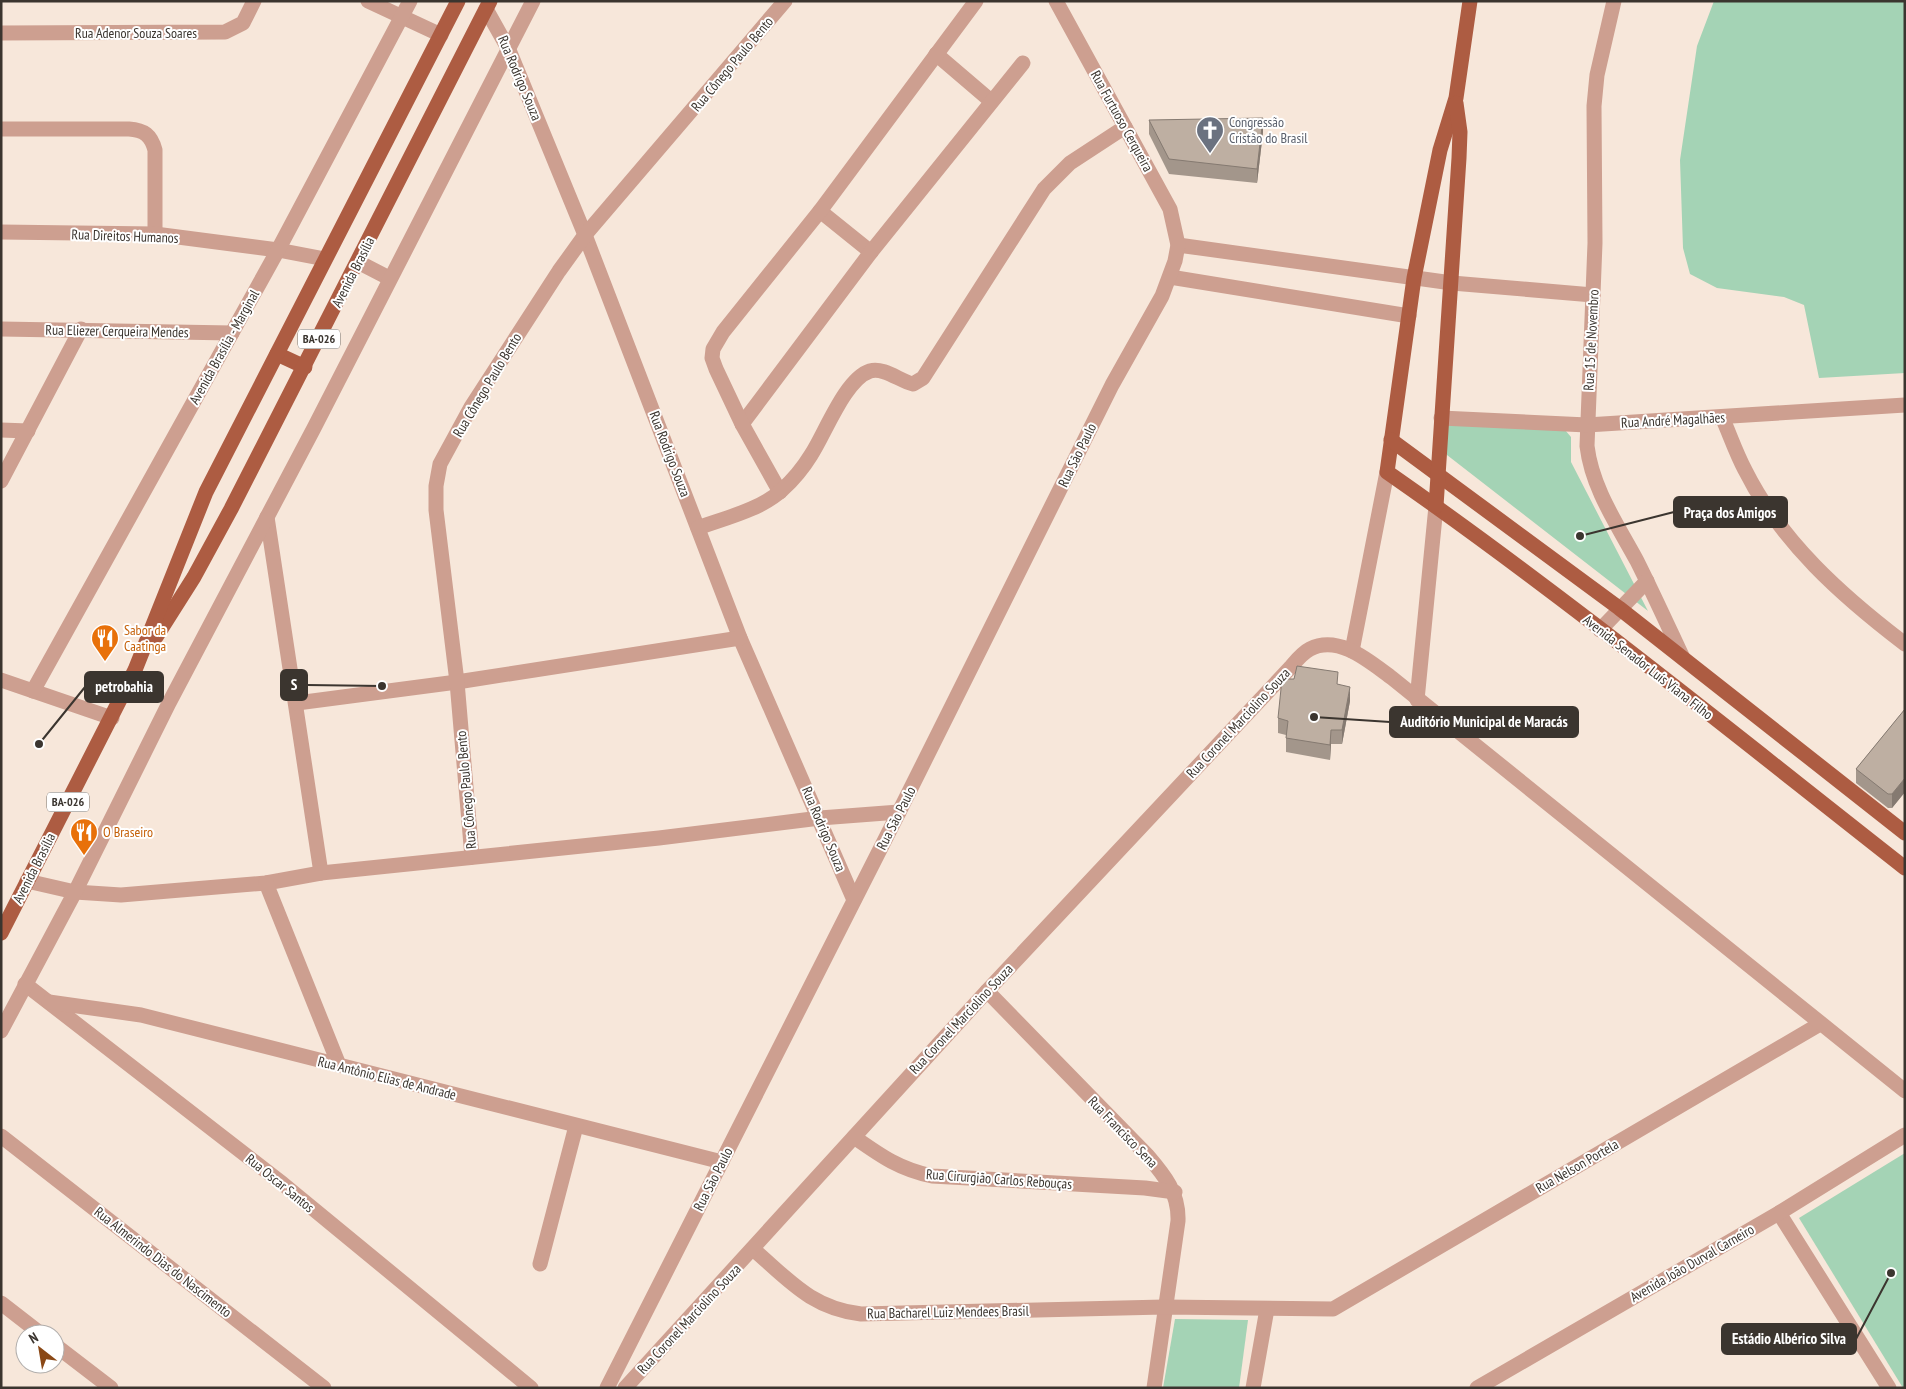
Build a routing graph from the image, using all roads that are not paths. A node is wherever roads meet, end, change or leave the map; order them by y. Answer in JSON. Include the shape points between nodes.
{"nodes":[{"id":1,"x":254,"y":1,"type":"edge"},
{"id":2,"x":368,"y":1,"type":"edge"},
{"id":3,"x":410,"y":1,"type":"edge"},
{"id":4,"x":458,"y":1,"type":"edge"},
{"id":5,"x":532,"y":1,"type":"edge"},
{"id":6,"x":785,"y":1,"type":"edge"},
{"id":7,"x":976,"y":1,"type":"edge"},
{"id":8,"x":1056,"y":1,"type":"edge"},
{"id":9,"x":1470,"y":1,"type":"edge"},
{"id":10,"x":1614,"y":1,"type":"edge"},
{"id":11,"x":488,"y":5,"type":"edge"},
{"id":12,"x":402,"y":16,"type":"junction"},
{"id":13,"x":1,"y":33,"type":"edge"},
{"id":14,"x":441,"y":35,"type":"junction"},
{"id":15,"x":509,"y":50,"type":"junction"},
{"id":16,"x":936,"y":54,"type":"junction"},
{"id":17,"x":1024,"y":63,"type":"dead end"},
{"id":18,"x":1456,"y":98,"type":"junction"},
{"id":19,"x":991,"y":101,"type":"junction"},
{"id":20,"x":1125,"y":127,"type":"junction"},
{"id":21,"x":1,"y":129,"type":"edge"},
{"id":22,"x":820,"y":212,"type":"junction"},
{"id":23,"x":1,"y":232,"type":"edge"},
{"id":24,"x":156,"y":234,"type":"junction"},
{"id":25,"x":585,"y":235,"type":"junction"},
{"id":26,"x":1178,"y":245,"type":"junction"},
{"id":27,"x":278,"y":250,"type":"junction"},
{"id":28,"x":871,"y":252,"type":"junction"},
{"id":29,"x":325,"y":259,"type":"junction"},
{"id":30,"x":358,"y":262,"type":"junction"},
{"id":31,"x":1170,"y":277,"type":"junction"},
{"id":32,"x":389,"y":278,"type":"junction"},
{"id":33,"x":1414,"y":278,"type":"junction"},
{"id":34,"x":1452,"y":283,"type":"junction"},
{"id":35,"x":1593,"y":295,"type":"junction"},
{"id":36,"x":1409,"y":316,"type":"junction"},
{"id":37,"x":1,"y":329,"type":"edge"},
{"id":38,"x":81,"y":329,"type":"junction"},
{"id":39,"x":232,"y":334,"type":"junction"},
{"id":40,"x":277,"y":354,"type":"junction"},
{"id":41,"x":305,"y":367,"type":"junction"},
{"id":42,"x":1905,"y":405,"type":"edge"},
{"id":43,"x":1722,"y":417,"type":"junction"},
{"id":44,"x":1440,"y":418,"type":"junction"},
{"id":45,"x":742,"y":424,"type":"junction"},
{"id":46,"x":1587,"y":425,"type":"junction"},
{"id":47,"x":1,"y":430,"type":"edge"},
{"id":48,"x":28,"y":431,"type":"junction"},
{"id":49,"x":1391,"y":440,"type":"junction"},
{"id":50,"x":1387,"y":472,"type":"junction"},
{"id":51,"x":1438,"y":474,"type":"junction"},
{"id":52,"x":1,"y":481,"type":"edge"},
{"id":53,"x":780,"y":492,"type":"junction"},
{"id":54,"x":1436,"y":506,"type":"junction"},
{"id":55,"x":267,"y":518,"type":"junction"},
{"id":56,"x":698,"y":528,"type":"junction"},
{"id":57,"x":1647,"y":581,"type":"junction"},
{"id":58,"x":1619,"y":608,"type":"junction"},
{"id":59,"x":1600,"y":630,"type":"junction"},
{"id":60,"x":740,"y":638,"type":"junction"},
{"id":61,"x":1905,"y":644,"type":"edge"},
{"id":62,"x":1352,"y":651,"type":"junction"},
{"id":63,"x":1683,"y":658,"type":"junction"},
{"id":64,"x":135,"y":670,"type":"junction"},
{"id":65,"x":1,"y":680,"type":"edge"},
{"id":66,"x":457,"y":682,"type":"junction"},
{"id":67,"x":34,"y":691,"type":"junction"},
{"id":68,"x":1418,"y":700,"type":"junction"},
{"id":69,"x":297,"y":703,"type":"junction"},
{"id":70,"x":112,"y":718,"type":"junction"},
{"id":71,"x":899,"y":812,"type":"junction"},
{"id":72,"x":820,"y":818,"type":"junction"},
{"id":73,"x":1905,"y":833,"type":"edge"},
{"id":74,"x":472,"y":857,"type":"junction"},
{"id":75,"x":1905,"y":868,"type":"edge"},
{"id":76,"x":321,"y":874,"type":"junction"},
{"id":77,"x":27,"y":881,"type":"junction"},
{"id":78,"x":266,"y":883,"type":"junction"},
{"id":79,"x":75,"y":892,"type":"junction"},
{"id":80,"x":854,"y":900,"type":"junction"},
{"id":81,"x":1,"y":933,"type":"edge"},
{"id":82,"x":25,"y":984,"type":"junction"},
{"id":83,"x":987,"y":991,"type":"junction"},
{"id":84,"x":49,"y":1002,"type":"junction"},
{"id":85,"x":1820,"y":1024,"type":"junction"},
{"id":86,"x":1,"y":1031,"type":"edge"},
{"id":87,"x":338,"y":1065,"type":"junction"},
{"id":88,"x":1905,"y":1091,"type":"edge"},
{"id":89,"x":576,"y":1126,"type":"junction"},
{"id":90,"x":1905,"y":1135,"type":"edge"},
{"id":91,"x":1,"y":1136,"type":"edge"},
{"id":92,"x":854,"y":1137,"type":"junction"},
{"id":93,"x":722,"y":1162,"type":"junction"},
{"id":94,"x":1174,"y":1192,"type":"junction"},
{"id":95,"x":1779,"y":1213,"type":"junction"},
{"id":96,"x":754,"y":1249,"type":"junction"},
{"id":97,"x":540,"y":1264,"type":"dead end"},
{"id":98,"x":1,"y":1303,"type":"edge"},
{"id":99,"x":1164,"y":1308,"type":"junction"},
{"id":100,"x":1267,"y":1309,"type":"junction"},
{"id":101,"x":1334,"y":1309,"type":"joint"},
{"id":102,"x":28,"y":1324,"type":"edge"},
{"id":103,"x":65,"y":1353,"type":"edge"},
{"id":104,"x":111,"y":1388,"type":"edge"},
{"id":105,"x":324,"y":1388,"type":"edge"},
{"id":106,"x":531,"y":1388,"type":"edge"},
{"id":107,"x":607,"y":1388,"type":"edge"},
{"id":108,"x":625,"y":1388,"type":"edge"},
{"id":109,"x":1154,"y":1388,"type":"edge"},
{"id":110,"x":1253,"y":1388,"type":"edge"},
{"id":111,"x":1477,"y":1388,"type":"edge"},
{"id":112,"x":1888,"y":1388,"type":"edge"}],
"edges":[{"from":1,"to":13,"type":"street","name":"Rua Adenor Souza Soares","via":[[243,23],[225,32]]},
{"from":2,"to":12,"type":"street"},
{"from":3,"to":12,"type":"street","name":"Avenida Brasília - Marginal"},
{"from":4,"to":14,"type":"main road","name":"Avenida Brasília","number":"BA-026"},
{"from":5,"to":15,"type":"street"},
{"from":6,"to":25,"type":"street","name":"Rua Cônego Paulo Bento"},
{"from":7,"to":16,"type":"street"},
{"from":8,"to":20,"type":"street","name":"Rua Furtuoso Cerqueira"},
{"from":9,"to":18,"type":"main road"},
{"from":10,"to":35,"type":"street","name":"Rua 15 de Novembro","via":[[1597,75],[1594,106]]},
{"from":11,"to":15,"type":"street","name":"Rua Rodrigo Souza"},
{"from":11,"to":30,"type":"main road","name":"Avenida Brasília","number":"BA-026"},
{"from":12,"to":14,"type":"street"},
{"from":12,"to":27,"type":"street","name":"Avenida Brasília - Marginal"},
{"from":14,"to":29,"type":"main road","name":"Avenida Brasília","number":"BA-026"},
{"from":15,"to":25,"type":"street","name":"Rua Rodrigo Souza"},
{"from":15,"to":32,"type":"street"},
{"from":16,"to":19,"type":"street"},
{"from":16,"to":22,"type":"street"},
{"from":17,"to":19,"type":"street"},
{"from":18,"to":33,"type":"main road","via":[[1442,142]]},
{"from":18,"to":34,"type":"main road","via":[[1460,132]]},
{"from":19,"to":28,"type":"street"},
{"from":20,"to":26,"type":"street","name":"Rua Furtuoso Cerqueira","via":[[1170,209]]},
{"from":20,"to":53,"type":"street","via":[[1070,163],[1044,189],[923,378],[913,384],[879,371],[863,374],[848,390],[797,475]]},
{"from":21,"to":24,"type":"street","via":[[129,129],[147,134],[155,150]]},
{"from":22,"to":28,"type":"street"},
{"from":22,"to":45,"type":"street","via":[[723,332],[713,349],[716,369]]},
{"from":23,"to":24,"type":"street","name":"Rua Direitos Humanos"},
{"from":24,"to":27,"type":"street","name":"Rua Direitos Humanos"},
{"from":25,"to":56,"type":"street","name":"Rua Rodrigo Souza"},
{"from":25,"to":66,"type":"street","name":"Rua Cônego Paulo Bento","via":[[486,383],[440,464],[436,510]]},
{"from":26,"to":31,"type":"street","name":"Rua São Paulo"},
{"from":26,"to":33,"type":"street"},
{"from":27,"to":29,"type":"street","name":"Rua Direitos Humanos"},
{"from":27,"to":39,"type":"street","name":"Avenida Brasília - Marginal"},
{"from":28,"to":45,"type":"street"},
{"from":29,"to":40,"type":"main road","name":"Avenida Brasília","number":"BA-026"},
{"from":30,"to":32,"type":"street"},
{"from":30,"to":41,"type":"main road","name":"Avenida Brasília","number":"BA-026"},
{"from":31,"to":36,"type":"street"},
{"from":31,"to":71,"type":"street","name":"Rua São Paulo","via":[[1112,385]]},
{"from":32,"to":55,"type":"street"},
{"from":33,"to":34,"type":"street"},
{"from":33,"to":36,"type":"main road"},
{"from":34,"to":35,"type":"street"},
{"from":34,"to":44,"type":"main road"},
{"from":35,"to":46,"type":"street","name":"Rua 15 de Novembro"},
{"from":36,"to":49,"type":"main road"},
{"from":37,"to":38,"type":"street","name":"Rua Eliezer Cerqueira Mendes"},
{"from":38,"to":39,"type":"street","name":"Rua Eliezer Cerqueira Mendes"},
{"from":38,"to":48,"type":"street"},
{"from":39,"to":67,"type":"street","name":"Avenida Brasília - Marginal"},
{"from":40,"to":41,"type":"main road"},
{"from":40,"to":64,"type":"main road","name":"Avenida Brasília","number":"BA-026","via":[[206,492]]},
{"from":41,"to":64,"type":"main road","name":"Avenida Brasília","number":"BA-026","via":[[194,577]]},
{"from":42,"to":43,"type":"street","name":"Rua André Magalhães"},
{"from":43,"to":46,"type":"street","name":"Rua André Magalhães"},
{"from":43,"to":61,"type":"street","via":[[1745,471],[1775,518],[1828,580]]},
{"from":44,"to":46,"type":"street","name":"Rua André Magalhães"},
{"from":44,"to":51,"type":"main road"},
{"from":45,"to":53,"type":"street"},
{"from":46,"to":57,"type":"street","name":"Rua 15 de Novembro","via":[[1593,476]]},
{"from":47,"to":48,"type":"street"},
{"from":48,"to":52,"type":"street"},
{"from":49,"to":50,"type":"main road"},
{"from":49,"to":51,"type":"main road","name":"Avenida Senador Luís Viana Filho"},
{"from":50,"to":54,"type":"main road","name":"Avenida Senador Luís Viana Filho"},
{"from":50,"to":62,"type":"street"},
{"from":51,"to":54,"type":"main road"},
{"from":51,"to":58,"type":"main road","name":"Avenida Senador Luís Viana Filho"},
{"from":53,"to":56,"type":"street","via":[[744,511]]},
{"from":54,"to":59,"type":"main road","name":"Avenida Senador Luís Viana Filho"},
{"from":54,"to":68,"type":"street"},
{"from":55,"to":69,"type":"street"},
{"from":55,"to":79,"type":"street","via":[[169,703]]},
{"from":56,"to":60,"type":"street","name":"Rua Rodrigo Souza"},
{"from":57,"to":58,"type":"street"},
{"from":57,"to":63,"type":"street","name":"Rua 15 de Novembro"},
{"from":58,"to":59,"type":"street"},
{"from":58,"to":63,"type":"main road","name":"Avenida Senador Luís Viana Filho"},
{"from":59,"to":75,"type":"main road","name":"Avenida Senador Luís Viana Filho"},
{"from":60,"to":66,"type":"street"},
{"from":60,"to":72,"type":"street","name":"Rua Rodrigo Souza"},
{"from":62,"to":68,"type":"street"},
{"from":62,"to":83,"type":"street","name":"Rua Coronel Marciolino Souza","via":[[1322,646],[1311,648],[1302,655]]},
{"from":63,"to":73,"type":"main road","name":"Avenida Senador Luís Viana Filho"},
{"from":64,"to":70,"type":"main road","name":"Avenida Brasília","number":"BA-026"},
{"from":65,"to":67,"type":"street"},
{"from":66,"to":69,"type":"street"},
{"from":66,"to":74,"type":"street","name":"Rua Cônego Paulo Bento"},
{"from":67,"to":70,"type":"street"},
{"from":68,"to":85,"type":"street"},
{"from":69,"to":76,"type":"street"},
{"from":70,"to":77,"type":"main road","name":"Avenida Brasília","number":"BA-026"},
{"from":71,"to":72,"type":"street"},
{"from":71,"to":80,"type":"street","name":"Rua São Paulo"},
{"from":72,"to":74,"type":"street"},
{"from":72,"to":80,"type":"street","name":"Rua Rodrigo Souza"},
{"from":74,"to":76,"type":"street"},
{"from":76,"to":78,"type":"street"},
{"from":77,"to":79,"type":"street"},
{"from":77,"to":81,"type":"main road","name":"Avenida Brasília","number":"BA-026"},
{"from":78,"to":79,"type":"street","via":[[129,895]]},
{"from":78,"to":87,"type":"street"},
{"from":79,"to":82,"type":"street"},
{"from":80,"to":93,"type":"street","name":"Rua São Paulo"},
{"from":82,"to":84,"type":"street","name":"Rua Oscar Santos"},
{"from":82,"to":86,"type":"street"},
{"from":83,"to":92,"type":"street","name":"Rua Coronel Marciolino Souza"},
{"from":83,"to":94,"type":"street","name":"Rua Francisco Sena","via":[[1147,1155]]},
{"from":84,"to":87,"type":"street","name":"Rua Antônio Elias de Andrade","via":[[141,1015]]},
{"from":84,"to":106,"type":"street","name":"Rua Oscar Santos","via":[[283,1184]]},
{"from":85,"to":88,"type":"street"},
{"from":85,"to":101,"type":"street","name":"Rua Nelson Portela"},
{"from":87,"to":89,"type":"street","name":"Rua Antônio Elias de Andrade"},
{"from":89,"to":93,"type":"street","name":"Rua Antônio Elias de Andrade"},
{"from":89,"to":97,"type":"street"},
{"from":90,"to":95,"type":"street","name":"Avenida João Durval Carneiro"},
{"from":91,"to":105,"type":"street","name":"Rua Almerindo Dias do Nascimento"},
{"from":92,"to":94,"type":"street","name":"Rua Cirurgião Carlos Rebouças","via":[[889,1162],[908,1171],[932,1176]]},
{"from":92,"to":96,"type":"street","name":"Rua Coronel Marciolino Souza"},
{"from":93,"to":107,"type":"street","name":"Rua São Paulo"},
{"from":94,"to":99,"type":"street","name":"Rua Francisco Sena","via":[[1178,1221]]},
{"from":95,"to":111,"type":"street","name":"Avenida João Durval Carneiro"},
{"from":95,"to":112,"type":"street"},
{"from":96,"to":99,"type":"street","name":"Rua Bacharel Luiz Mendees Brasil","via":[[808,1296],[840,1311],[861,1314]]},
{"from":96,"to":108,"type":"street","name":"Rua Coronel Marciolino Souza"},
{"from":98,"to":102,"type":"street"},
{"from":99,"to":100,"type":"street","name":"Rua Bacharel Luiz Mendees Brasil"},
{"from":99,"to":109,"type":"street","name":"Rua Francisco Sena"},
{"from":100,"to":101,"type":"street","name":"Rua Bacharel Luiz Mendees Brasil"},
{"from":100,"to":110,"type":"street"},
{"from":103,"to":104,"type":"street"}]}
